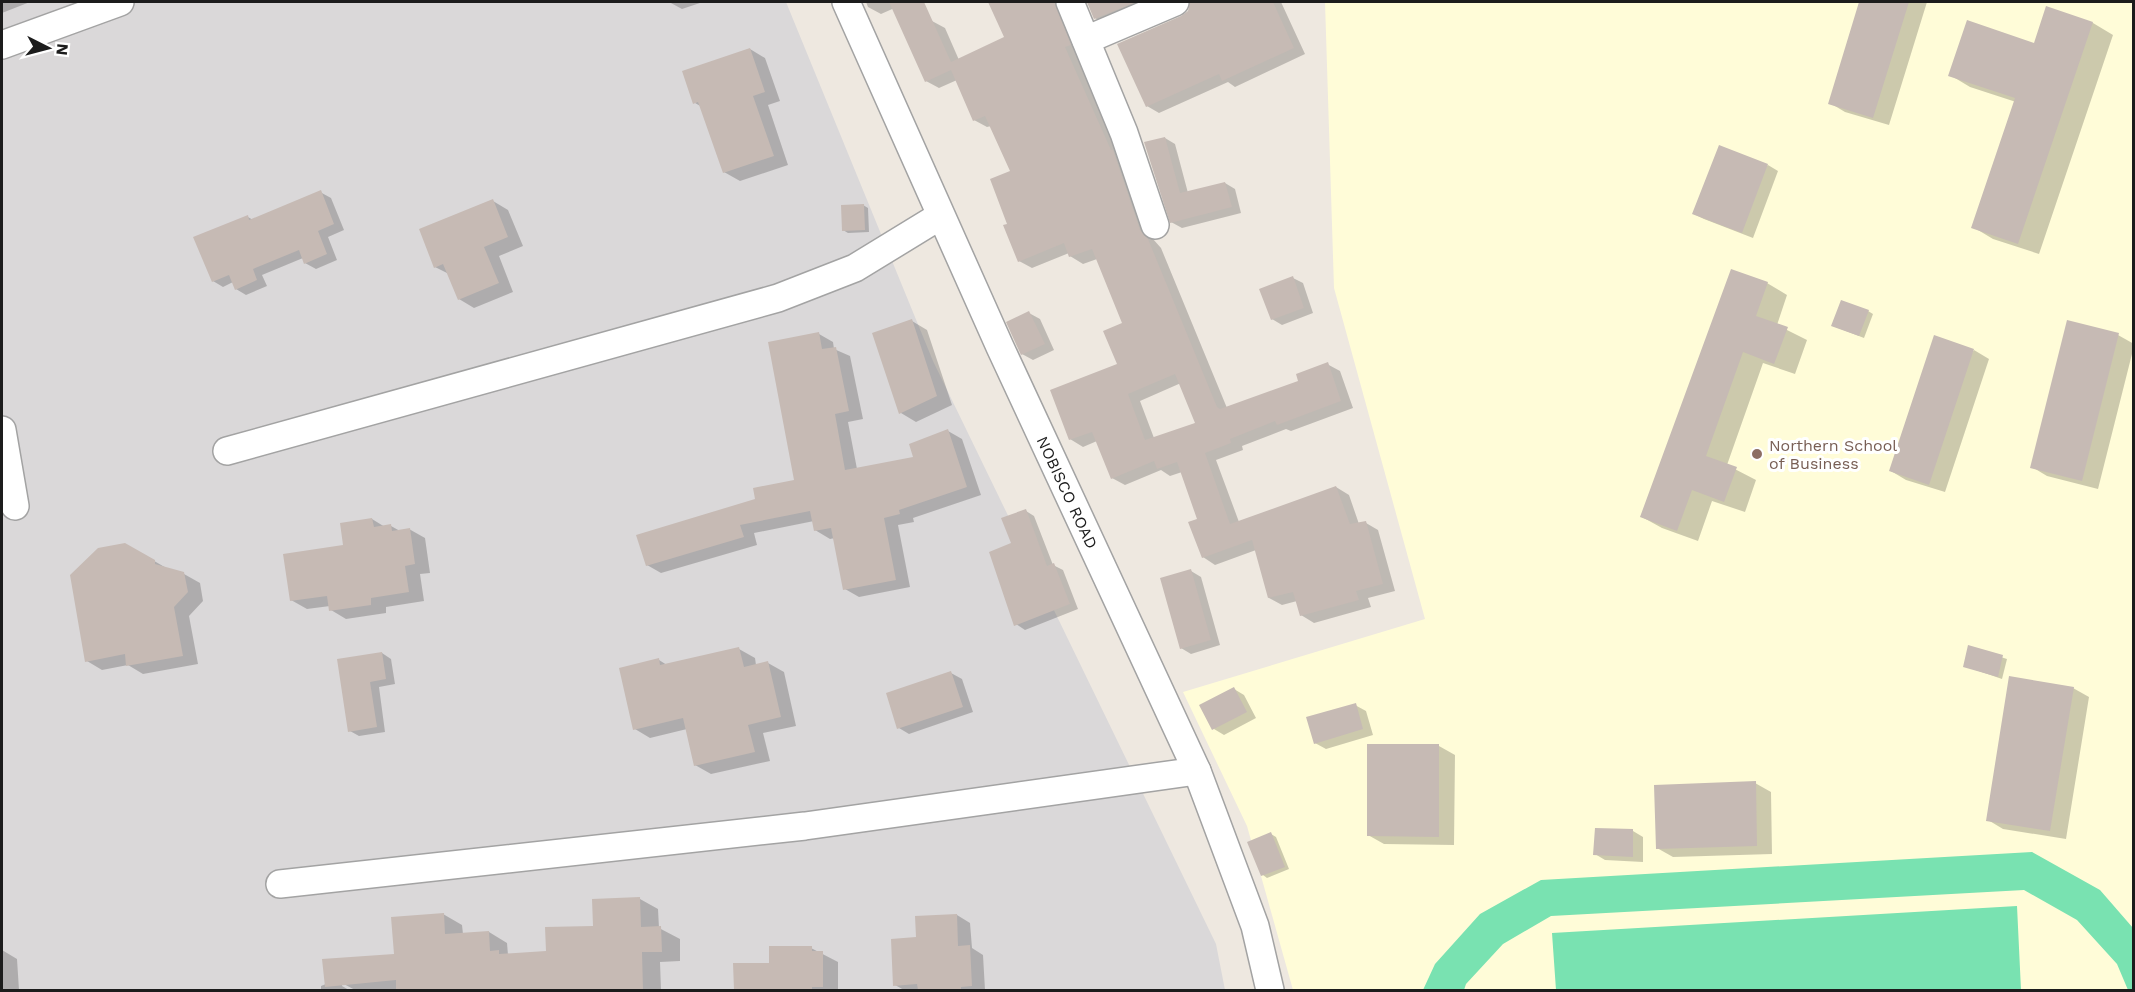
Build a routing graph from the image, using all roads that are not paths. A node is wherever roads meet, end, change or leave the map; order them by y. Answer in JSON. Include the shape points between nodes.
{"nodes":[{"id":1,"x":120,"y":2,"type":"edge"},
{"id":2,"x":846,"y":2,"type":"edge"},
{"id":3,"x":1070,"y":2,"type":"edge"},
{"id":4,"x":1175,"y":2,"type":"edge"},
{"id":5,"x":1086,"y":40,"type":"junction"},
{"id":6,"x":2,"y":45,"type":"edge"},
{"id":7,"x":940,"y":216,"type":"junction"},
{"id":8,"x":1155,"y":225,"type":"dead end"},
{"id":9,"x":2,"y":430,"type":"edge"},
{"id":10,"x":227,"y":451,"type":"dead end"},
{"id":11,"x":15,"y":506,"type":"dead end"},
{"id":12,"x":1197,"y":771,"type":"junction"},
{"id":13,"x":280,"y":884,"type":"dead end"},
{"id":14,"x":1270,"y":990,"type":"edge"}],
"edges":[{"from":1,"to":6,"type":"street"},
{"from":2,"to":7,"type":"street","name":"NOBISCO ROAD"},
{"from":3,"to":5,"type":"street"},
{"from":4,"to":5,"type":"street"},
{"from":5,"to":8,"type":"street","via":[[1124,133]]},
{"from":7,"to":10,"type":"street","via":[[855,268],[778,298]]},
{"from":7,"to":12,"type":"street","name":"NOBISCO ROAD"},
{"from":9,"to":11,"type":"street"},
{"from":12,"to":13,"type":"street","via":[[805,826]]},
{"from":12,"to":14,"type":"street","name":"NOBISCO ROAD","via":[[1255,926]]}]}
